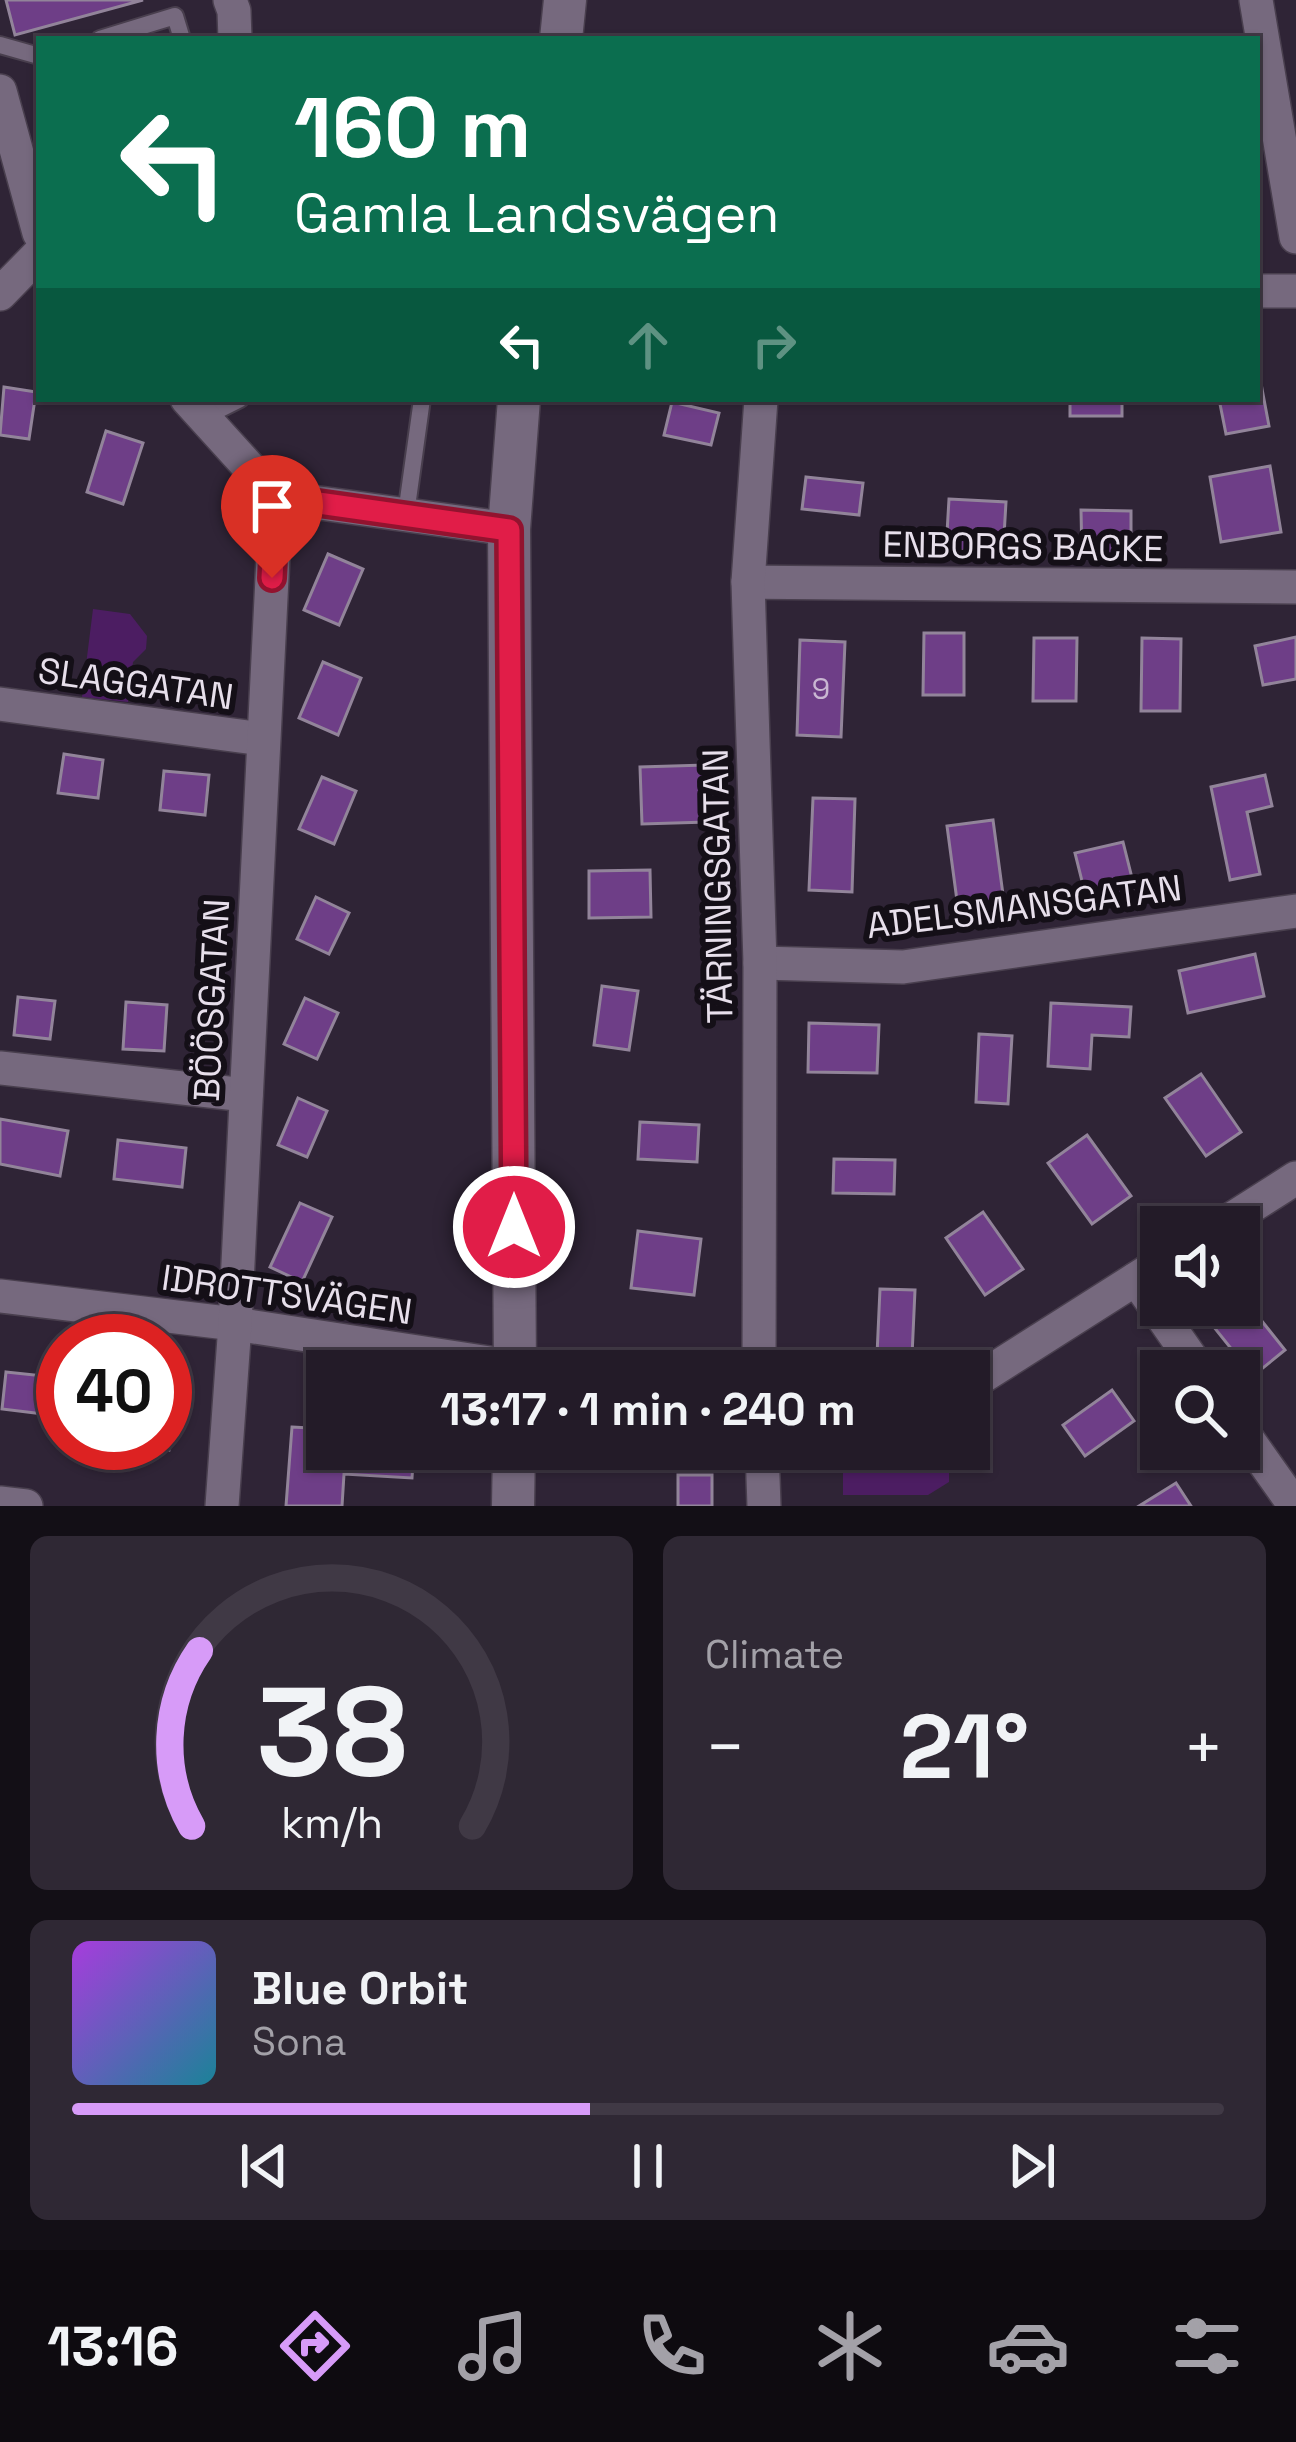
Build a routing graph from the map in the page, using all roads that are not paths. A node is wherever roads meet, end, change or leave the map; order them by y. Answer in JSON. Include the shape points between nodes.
{"nodes":[{"id":1,"x":230,"y":0,"type":"edge"},
{"id":2,"x":565,"y":0,"type":"edge"},
{"id":3,"x":1256,"y":0,"type":"edge"},
{"id":4,"x":110,"y":36,"type":"edge"},
{"id":5,"x":181,"y":36,"type":"edge"},
{"id":6,"x":235,"y":36,"type":"edge"},
{"id":7,"x":560,"y":36,"type":"edge"},
{"id":8,"x":0,"y":45,"type":"edge"},
{"id":9,"x":36,"y":55,"type":"edge"},
{"id":10,"x":0,"y":91,"type":"edge"},
{"id":11,"x":36,"y":221,"type":"edge"},
{"id":12,"x":1296,"y":237,"type":"edge"},
{"id":13,"x":36,"y":257,"type":"edge"},
{"id":14,"x":1296,"y":290,"type":"edge"},
{"id":15,"x":1260,"y":291,"type":"edge"},
{"id":16,"x":0,"y":294,"type":"edge"},
{"id":17,"x":422,"y":402,"type":"edge"},
{"id":18,"x":519,"y":402,"type":"edge"},
{"id":19,"x":761,"y":402,"type":"edge"},
{"id":20,"x":196,"y":408,"type":"edge"},
{"id":21,"x":276,"y":497,"type":"junction"},
{"id":22,"x":406,"y":514,"type":"junction"},
{"id":23,"x":509,"y":530,"type":"junction"},
{"id":24,"x":748,"y":582,"type":"junction"},
{"id":25,"x":1296,"y":587,"type":"edge"},
{"id":26,"x":0,"y":704,"type":"edge"},
{"id":27,"x":262,"y":739,"type":"junction"},
{"id":28,"x":1296,"y":911,"type":"edge"},
{"id":29,"x":760,"y":963,"type":"junction"},
{"id":30,"x":0,"y":1068,"type":"edge"},
{"id":31,"x":246,"y":1095,"type":"junction"},
{"id":32,"x":1296,"y":1178,"type":"edge"},
{"id":33,"x":1252,"y":1206,"type":"edge"},
{"id":34,"x":1140,"y":1277,"type":"edge"},
{"id":35,"x":0,"y":1296,"type":"edge"},
{"id":36,"x":235,"y":1324,"type":"junction"},
{"id":37,"x":397,"y":1350,"type":"edge"},
{"id":38,"x":515,"y":1350,"type":"edge"},
{"id":39,"x":759,"y":1350,"type":"edge"},
{"id":40,"x":990,"y":1372,"type":"edge"},
{"id":41,"x":1260,"y":1460,"type":"edge"},
{"id":42,"x":514,"y":1470,"type":"edge"},
{"id":43,"x":763,"y":1470,"type":"edge"},
{"id":44,"x":0,"y":1503,"type":"edge"},
{"id":45,"x":1288,"y":1504,"type":"edge"},
{"id":46,"x":26,"y":1506,"type":"edge"},
{"id":47,"x":221,"y":1506,"type":"edge"},
{"id":48,"x":513,"y":1506,"type":"edge"},
{"id":49,"x":764,"y":1506,"type":"edge"}],
"edges":[{"from":1,"to":6,"type":"street"},
{"from":2,"to":7,"type":"street"},
{"from":3,"to":12,"type":"street"},
{"from":4,"to":5,"type":"lane","via":[[175,16]]},
{"from":8,"to":9,"type":"lane"},
{"from":10,"to":11,"type":"street"},
{"from":13,"to":16,"type":"street"},
{"from":14,"to":15,"type":"street"},
{"from":17,"to":22,"type":"lane"},
{"from":18,"to":23,"type":"street"},
{"from":19,"to":24,"type":"street","name":"TÄRNINGSGATAN"},
{"from":20,"to":21,"type":"street"},
{"from":21,"to":22,"type":"street"},
{"from":21,"to":27,"type":"street","name":"BÖÖSGATAN"},
{"from":22,"to":23,"type":"street"},
{"from":23,"to":38,"type":"street"},
{"from":24,"to":25,"type":"street","name":"ENBORGS BACKE"},
{"from":24,"to":29,"type":"street","name":"TÄRNINGSGATAN"},
{"from":26,"to":27,"type":"street","name":"SLAGGATAN"},
{"from":27,"to":31,"type":"street","name":"BÖÖSGATAN"},
{"from":28,"to":29,"type":"street","name":"ADELSMANSGATAN","via":[[903,967]]},
{"from":29,"to":39,"type":"street","name":"TÄRNINGSGATAN"},
{"from":30,"to":31,"type":"street"},
{"from":31,"to":36,"type":"street","name":"BÖÖSGATAN"},
{"from":32,"to":33,"type":"street"},
{"from":34,"to":40,"type":"street"},
{"from":35,"to":36,"type":"street","name":"IDROTTSVÄGEN"},
{"from":36,"to":37,"type":"street","name":"IDROTTSVÄGEN"},
{"from":36,"to":47,"type":"street","name":"BÖÖSGATAN"},
{"from":41,"to":45,"type":"street"},
{"from":42,"to":48,"type":"street"},
{"from":43,"to":49,"type":"street"},
{"from":44,"to":46,"type":"street"}]}
